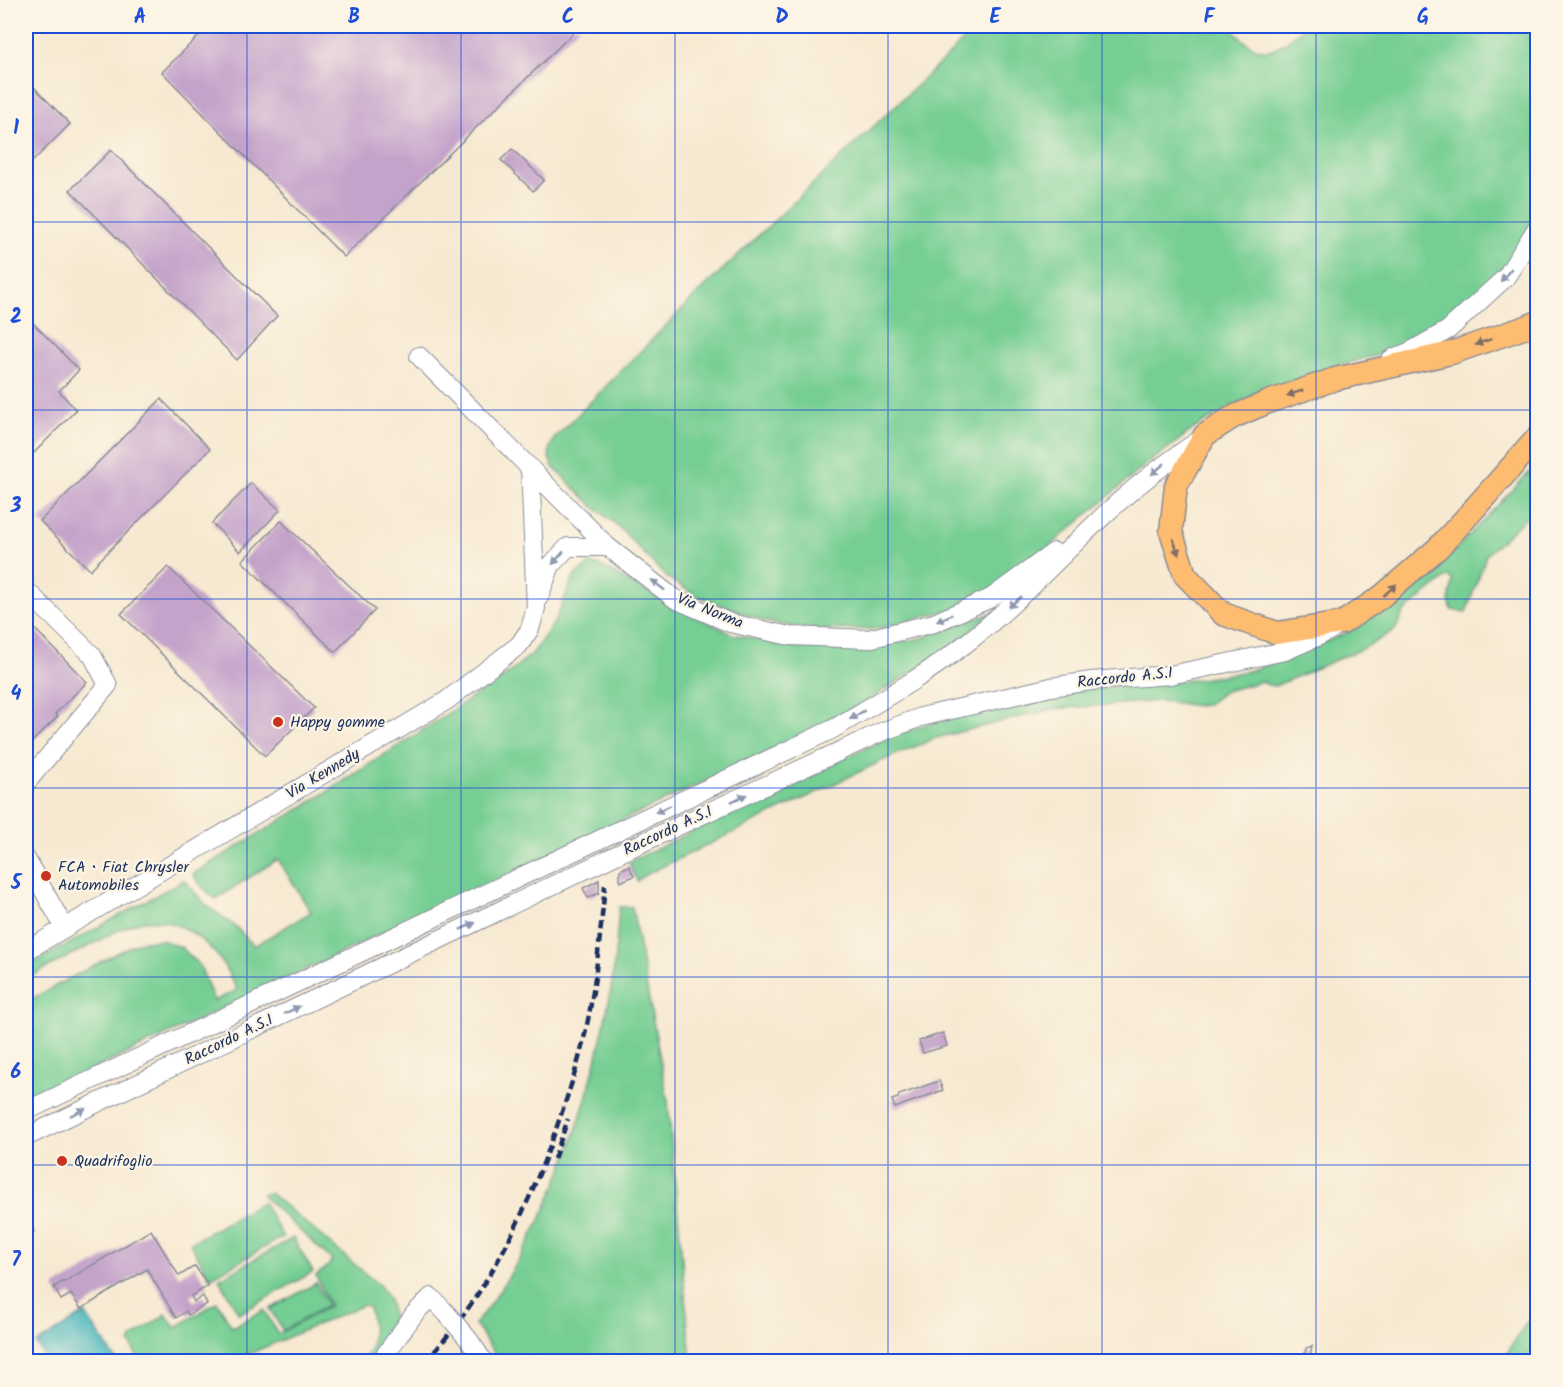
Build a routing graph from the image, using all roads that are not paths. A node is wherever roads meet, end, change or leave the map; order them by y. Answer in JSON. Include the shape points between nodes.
{"nodes":[{"id":1,"x":1538,"y":226,"type":"edge"},
{"id":2,"x":1538,"y":322,"type":"edge"},
{"id":3,"x":419,"y":356,"type":"dead end"},
{"id":4,"x":1335,"y":379,"type":"junction"},
{"id":5,"x":1206,"y":435,"type":"junction"},
{"id":6,"x":1538,"y":437,"type":"edge"},
{"id":7,"x":530,"y":467,"type":"junction"},
{"id":8,"x":1099,"y":520,"type":"junction"},
{"id":9,"x":608,"y":547,"type":"junction"},
{"id":10,"x":26,"y":590,"type":"edge"},
{"id":11,"x":536,"y":608,"type":"junction"},
{"id":12,"x":1342,"y":623,"type":"junction"},
{"id":13,"x":26,"y":783,"type":"edge"},
{"id":14,"x":27,"y":864,"type":"edge"},
{"id":15,"x":64,"y":927,"type":"junction"},
{"id":16,"x":26,"y":951,"type":"edge"},
{"id":17,"x":26,"y":1111,"type":"edge"},
{"id":18,"x":26,"y":1137,"type":"edge"},
{"id":19,"x":380,"y":1362,"type":"edge"},
{"id":20,"x":484,"y":1362,"type":"edge"}],
"edges":[{"from":1,"to":4,"type":"street","one_way":true,"via":[[1506,277],[1448,330],[1411,351]]},
{"from":2,"to":4,"type":"main road","one_way":true,"via":[[1451,353]]},
{"from":3,"to":7,"type":"street","name":"Via Norma"},
{"from":4,"to":5,"type":"main road","one_way":true,"via":[[1233,417]]},
{"from":5,"to":8,"type":"street","name":"Raccordo A.S.I","one_way":true,"via":[[1164,464]]},
{"from":5,"to":12,"type":"main road","one_way":true,"via":[[1176,486],[1171,531],[1185,575],[1223,614],[1277,633]]},
{"from":12,"to":6,"type":"main road","one_way":true,"via":[[1381,597],[1438,548]]},
{"from":7,"to":9,"type":"street","name":"Via Norma"},
{"from":7,"to":11,"type":"street","name":"Via Kennedy"},
{"from":8,"to":9,"type":"street","name":"Via Norma","one_way":true,"via":[[991,598],[934,623],[868,639],[790,636],[730,623],[675,599]]},
{"from":8,"to":17,"type":"street","name":"Raccordo A.S.I","one_way":true,"via":[[1023,595],[965,645],[833,729]]},
{"from":9,"to":11,"type":"street","one_way":true,"via":[[568,547],[551,565]]},
{"from":10,"to":13,"type":"street","via":[[92,655],[108,686]]},
{"from":11,"to":15,"type":"street","name":"Via Kennedy","via":[[519,645],[446,701]]},
{"from":18,"to":12,"type":"street","name":"Raccordo A.S.I","one_way":true,"via":[[879,733],[921,717],[1051,687],[1170,675],[1285,651]]},
{"from":14,"to":15,"type":"street"},
{"from":15,"to":16,"type":"street","name":"Via Kennedy"},
{"from":19,"to":20,"type":"street","bridge":true,"via":[[431,1297]]}]}
